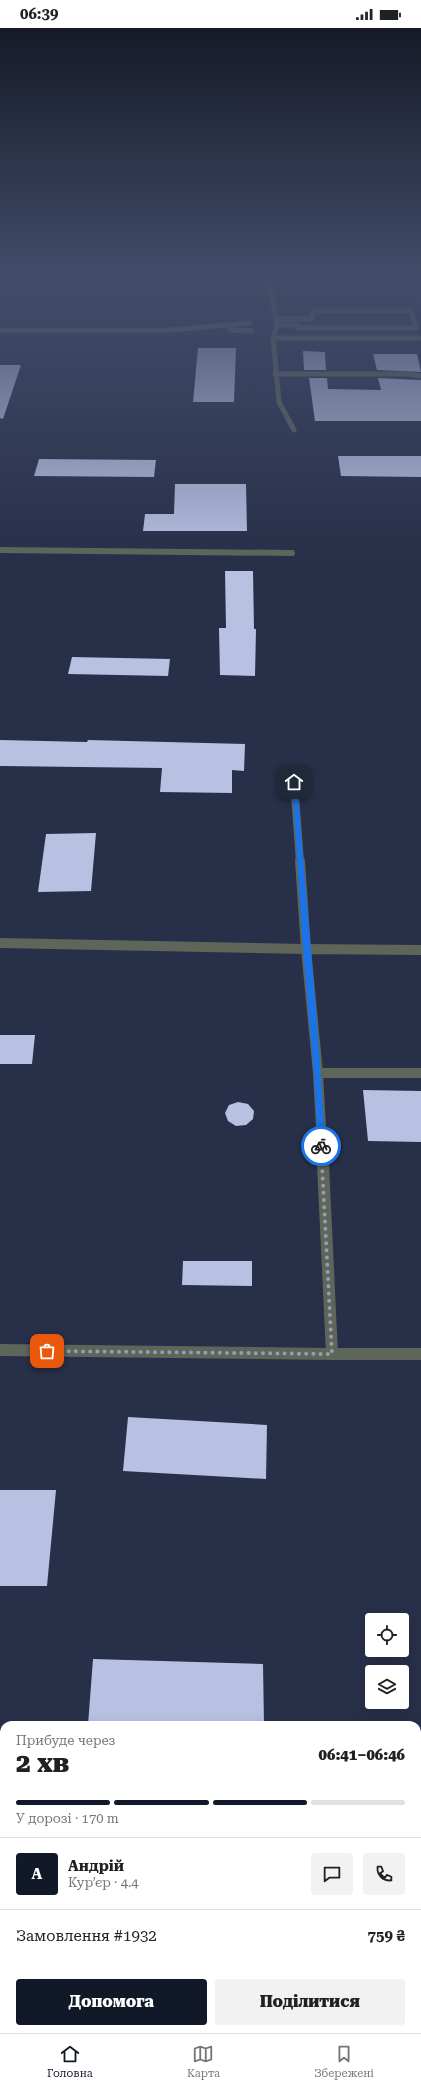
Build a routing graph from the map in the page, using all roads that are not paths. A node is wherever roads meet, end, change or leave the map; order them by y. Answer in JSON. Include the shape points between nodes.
{"nodes":[{"id":1,"x":275,"y":374,"type":"edge"},
{"id":2,"x":406,"y":375,"type":"edge"},
{"id":3,"x":421,"y":376,"type":"edge"},
{"id":4,"x":294,"y":430,"type":"dead end"},
{"id":5,"x":0,"y":550,"type":"edge"},
{"id":6,"x":292,"y":553,"type":"dead end"},
{"id":7,"x":294,"y":782,"type":"dead end"},
{"id":8,"x":0,"y":943,"type":"edge"},
{"id":9,"x":306,"y":949,"type":"junction"},
{"id":10,"x":421,"y":950,"type":"edge"},
{"id":11,"x":318,"y":1073,"type":"junction"},
{"id":12,"x":421,"y":1073,"type":"edge"},
{"id":13,"x":0,"y":1350,"type":"edge"},
{"id":14,"x":332,"y":1354,"type":"junction"},
{"id":15,"x":421,"y":1354,"type":"edge"}],
"edges":[{"from":1,"to":4,"type":"lane","via":[[278,402]]},
{"from":2,"to":3,"type":"lane"},
{"from":5,"to":6,"type":"lane"},
{"from":7,"to":9,"type":"lane"},
{"from":8,"to":9,"type":"lane"},
{"from":9,"to":10,"type":"lane"},
{"from":9,"to":11,"type":"lane"},
{"from":11,"to":12,"type":"lane"},
{"from":11,"to":14,"type":"lane"},
{"from":13,"to":14,"type":"lane"},
{"from":14,"to":15,"type":"lane"}]}
